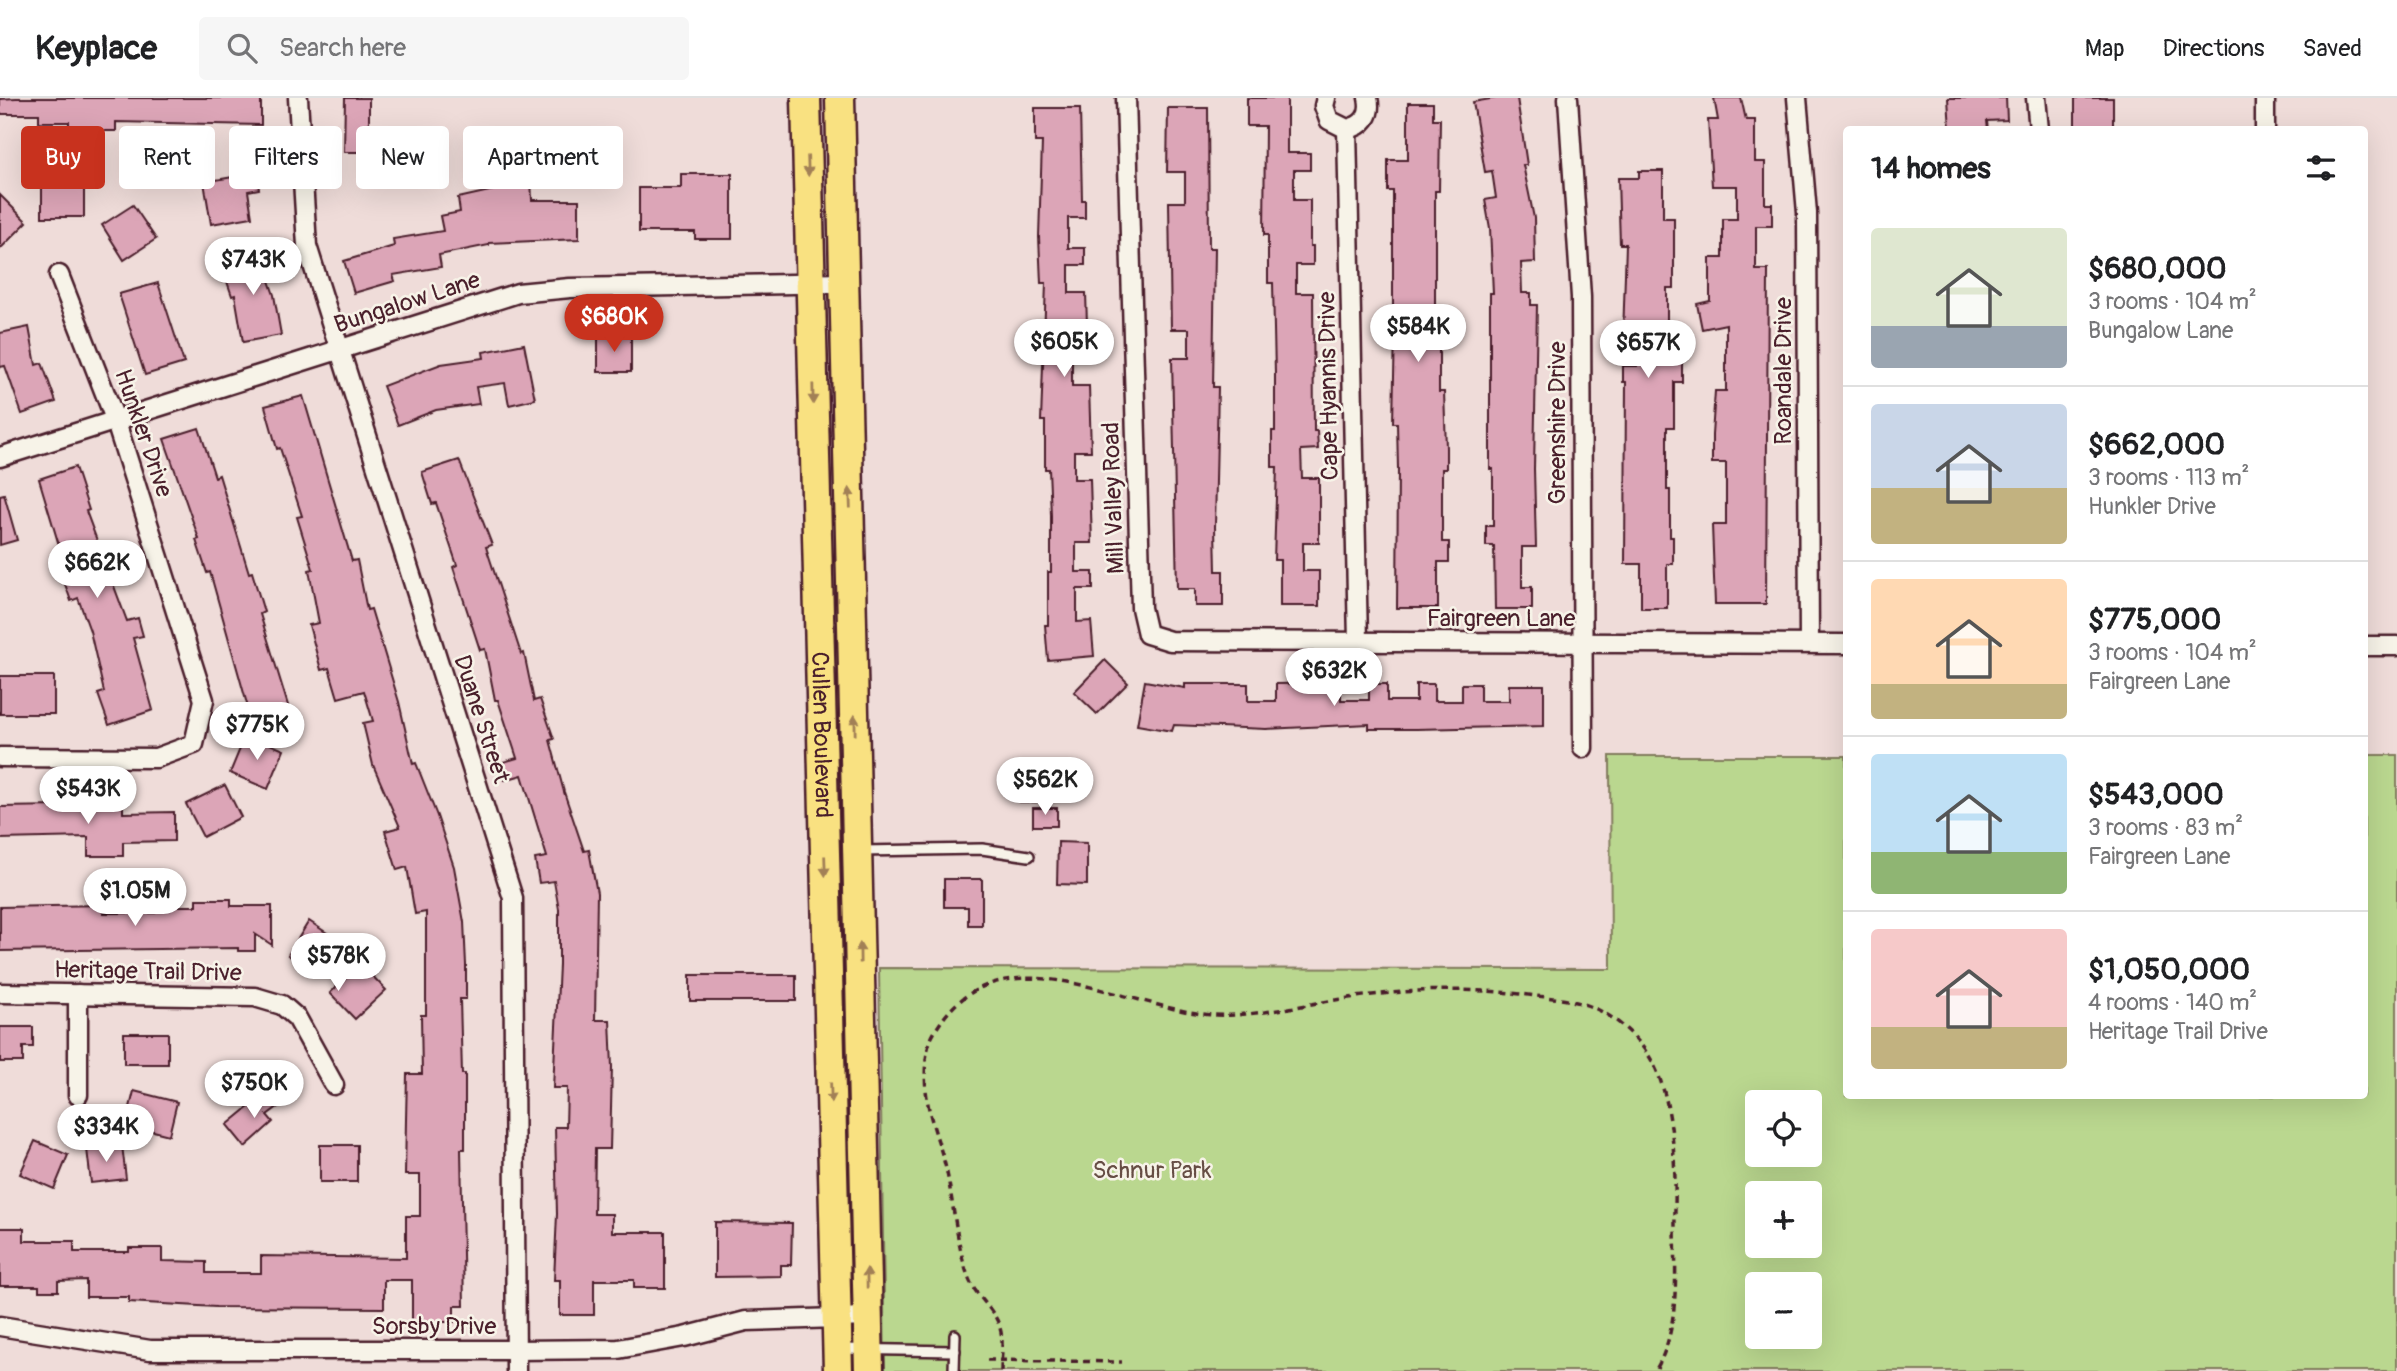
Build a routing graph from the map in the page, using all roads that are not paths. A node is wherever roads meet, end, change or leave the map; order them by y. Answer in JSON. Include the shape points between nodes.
{"nodes":[{"id":1,"x":298,"y":98,"type":"edge"},
{"id":2,"x":806,"y":98,"type":"edge"},
{"id":3,"x":840,"y":98,"type":"edge"},
{"id":4,"x":1126,"y":98,"type":"edge"},
{"id":5,"x":1326,"y":98,"type":"edge"},
{"id":6,"x":1368,"y":98,"type":"edge"},
{"id":7,"x":1568,"y":98,"type":"edge"},
{"id":8,"x":1797,"y":98,"type":"edge"},
{"id":9,"x":2036,"y":98,"type":"edge"},
{"id":10,"x":2265,"y":98,"type":"edge"},
{"id":11,"x":2039,"y":126,"type":"edge"},
{"id":12,"x":2265,"y":126,"type":"edge"},
{"id":13,"x":1347,"y":129,"type":"junction"},
{"id":14,"x":59,"y":275,"type":"dead end"},
{"id":15,"x":845,"y":283,"type":"junction"},
{"id":16,"x":811,"y":284,"type":"junction"},
{"id":17,"x":339,"y":350,"type":"junction"},
{"id":18,"x":115,"y":419,"type":"junction"},
{"id":19,"x":0,"y":457,"type":"edge"},
{"id":20,"x":1157,"y":637,"type":"joint"},
{"id":21,"x":818,"y":638,"type":"junction"},
{"id":22,"x":854,"y":638,"type":"junction"},
{"id":23,"x":1358,"y":642,"type":"junction"},
{"id":24,"x":1581,"y":643,"type":"junction"},
{"id":25,"x":1809,"y":643,"type":"junction"},
{"id":26,"x":1843,"y":644,"type":"edge"},
{"id":27,"x":2368,"y":646,"type":"edge"},
{"id":28,"x":2397,"y":646,"type":"edge"},
{"id":29,"x":1583,"y":748,"type":"dead end"},
{"id":30,"x":0,"y":757,"type":"edge"},
{"id":31,"x":858,"y":852,"type":"junction"},
{"id":32,"x":1029,"y":856,"type":"dead end"},
{"id":33,"x":861,"y":989,"type":"junction"},
{"id":34,"x":828,"y":990,"type":"junction"},
{"id":35,"x":0,"y":993,"type":"edge"},
{"id":36,"x":78,"y":994,"type":"junction"},
{"id":37,"x":334,"y":1085,"type":"dead end"},
{"id":38,"x":78,"y":1095,"type":"dead end"},
{"id":39,"x":867,"y":1318,"type":"junction"},
{"id":40,"x":838,"y":1319,"type":"junction"},
{"id":41,"x":0,"y":1326,"type":"edge"},
{"id":42,"x":955,"y":1335,"type":"dead end"},
{"id":43,"x":514,"y":1350,"type":"junction"},
{"id":44,"x":955,"y":1351,"type":"junction"},
{"id":45,"x":838,"y":1360,"type":"edge"},
{"id":46,"x":869,"y":1360,"type":"edge"},
{"id":47,"x":516,"y":1371,"type":"edge"},
{"id":48,"x":954,"y":1371,"type":"edge"}],
"edges":[{"from":1,"to":17,"type":"street","name":"Duane Street","via":[[307,246]]},
{"from":2,"to":16,"type":"main road","name":"Cullen Boulevard","one_way":true},
{"from":3,"to":15,"type":"main road","name":"Cullen Boulevard"},
{"from":4,"to":20,"type":"street","name":"Mill Valley Road","via":[[1141,608],[1147,634]]},
{"from":5,"to":13,"type":"street","via":[[1329,120]]},
{"from":6,"to":13,"type":"street","via":[[1367,117]]},
{"from":7,"to":24,"type":"street","name":"Greenshire Drive","via":[[1581,297]]},
{"from":8,"to":25,"type":"street","name":"Roandale Drive","via":[[1807,213]]},
{"from":9,"to":11,"type":"street"},
{"from":10,"to":12,"type":"street"},
{"from":13,"to":23,"type":"street","name":"Cape Hyannis Drive"},
{"from":14,"to":18,"type":"street","name":"Hunkler Drive"},
{"from":15,"to":16,"type":"street","name":"Bungalow Lane"},
{"from":22,"to":15,"type":"main road","name":"Cullen Boulevard","one_way":true},
{"from":16,"to":17,"type":"street","name":"Bungalow Lane","via":[[545,289],[491,300]]},
{"from":16,"to":21,"type":"main road","name":"Cullen Boulevard","one_way":true},
{"from":17,"to":18,"type":"street","name":"Bungalow Lane"},
{"from":17,"to":43,"type":"street","name":"Duane Street","via":[[513,898]]},
{"from":18,"to":19,"type":"street","name":"Bungalow Lane"},
{"from":18,"to":30,"type":"street","name":"Hunkler Drive","via":[[204,700],[194,744],[156,758]]},
{"from":20,"to":23,"type":"street","name":"Fairgreen Lane","via":[[1170,641]]},
{"from":21,"to":22,"type":"main road"},
{"from":21,"to":34,"type":"main road","name":"Cullen Boulevard","one_way":true},
{"from":31,"to":22,"type":"main road","name":"Cullen Boulevard","one_way":true},
{"from":23,"to":24,"type":"street","name":"Fairgreen Lane"},
{"from":24,"to":25,"type":"street","name":"Fairgreen Lane"},
{"from":24,"to":29,"type":"street","name":"Greenshire Drive"},
{"from":25,"to":26,"type":"street","name":"Fairgreen Lane"},
{"from":27,"to":28,"type":"street"},
{"from":31,"to":32,"type":"lane","via":[[982,849]]},
{"from":33,"to":31,"type":"main road","name":"Cullen Boulevard","one_way":true},
{"from":33,"to":34,"type":"main road"},
{"from":39,"to":33,"type":"main road","name":"Cullen Boulevard","one_way":true},
{"from":34,"to":40,"type":"main road","name":"Cullen Boulevard","one_way":true},
{"from":35,"to":36,"type":"street","name":"Heritage Trail Drive"},
{"from":36,"to":37,"type":"street","name":"Heritage Trail Drive","via":[[255,997],[282,1005],[297,1018]]},
{"from":36,"to":38,"type":"street"},
{"from":39,"to":40,"type":"street","name":"Sorsby Drive"},
{"from":39,"to":46,"type":"main road","name":"Cullen Boulevard"},
{"from":40,"to":43,"type":"street","name":"Sorsby Drive","via":[[746,1321],[618,1349]]},
{"from":40,"to":45,"type":"main road","name":"Cullen Boulevard"},
{"from":41,"to":43,"type":"street","name":"Sorsby Drive","via":[[150,1350]]},
{"from":42,"to":44,"type":"lane"},
{"from":43,"to":47,"type":"street","name":"Duane Street"},
{"from":44,"to":46,"type":"lane"},
{"from":44,"to":48,"type":"lane"},
{"from":45,"to":46,"type":"lane"}]}
